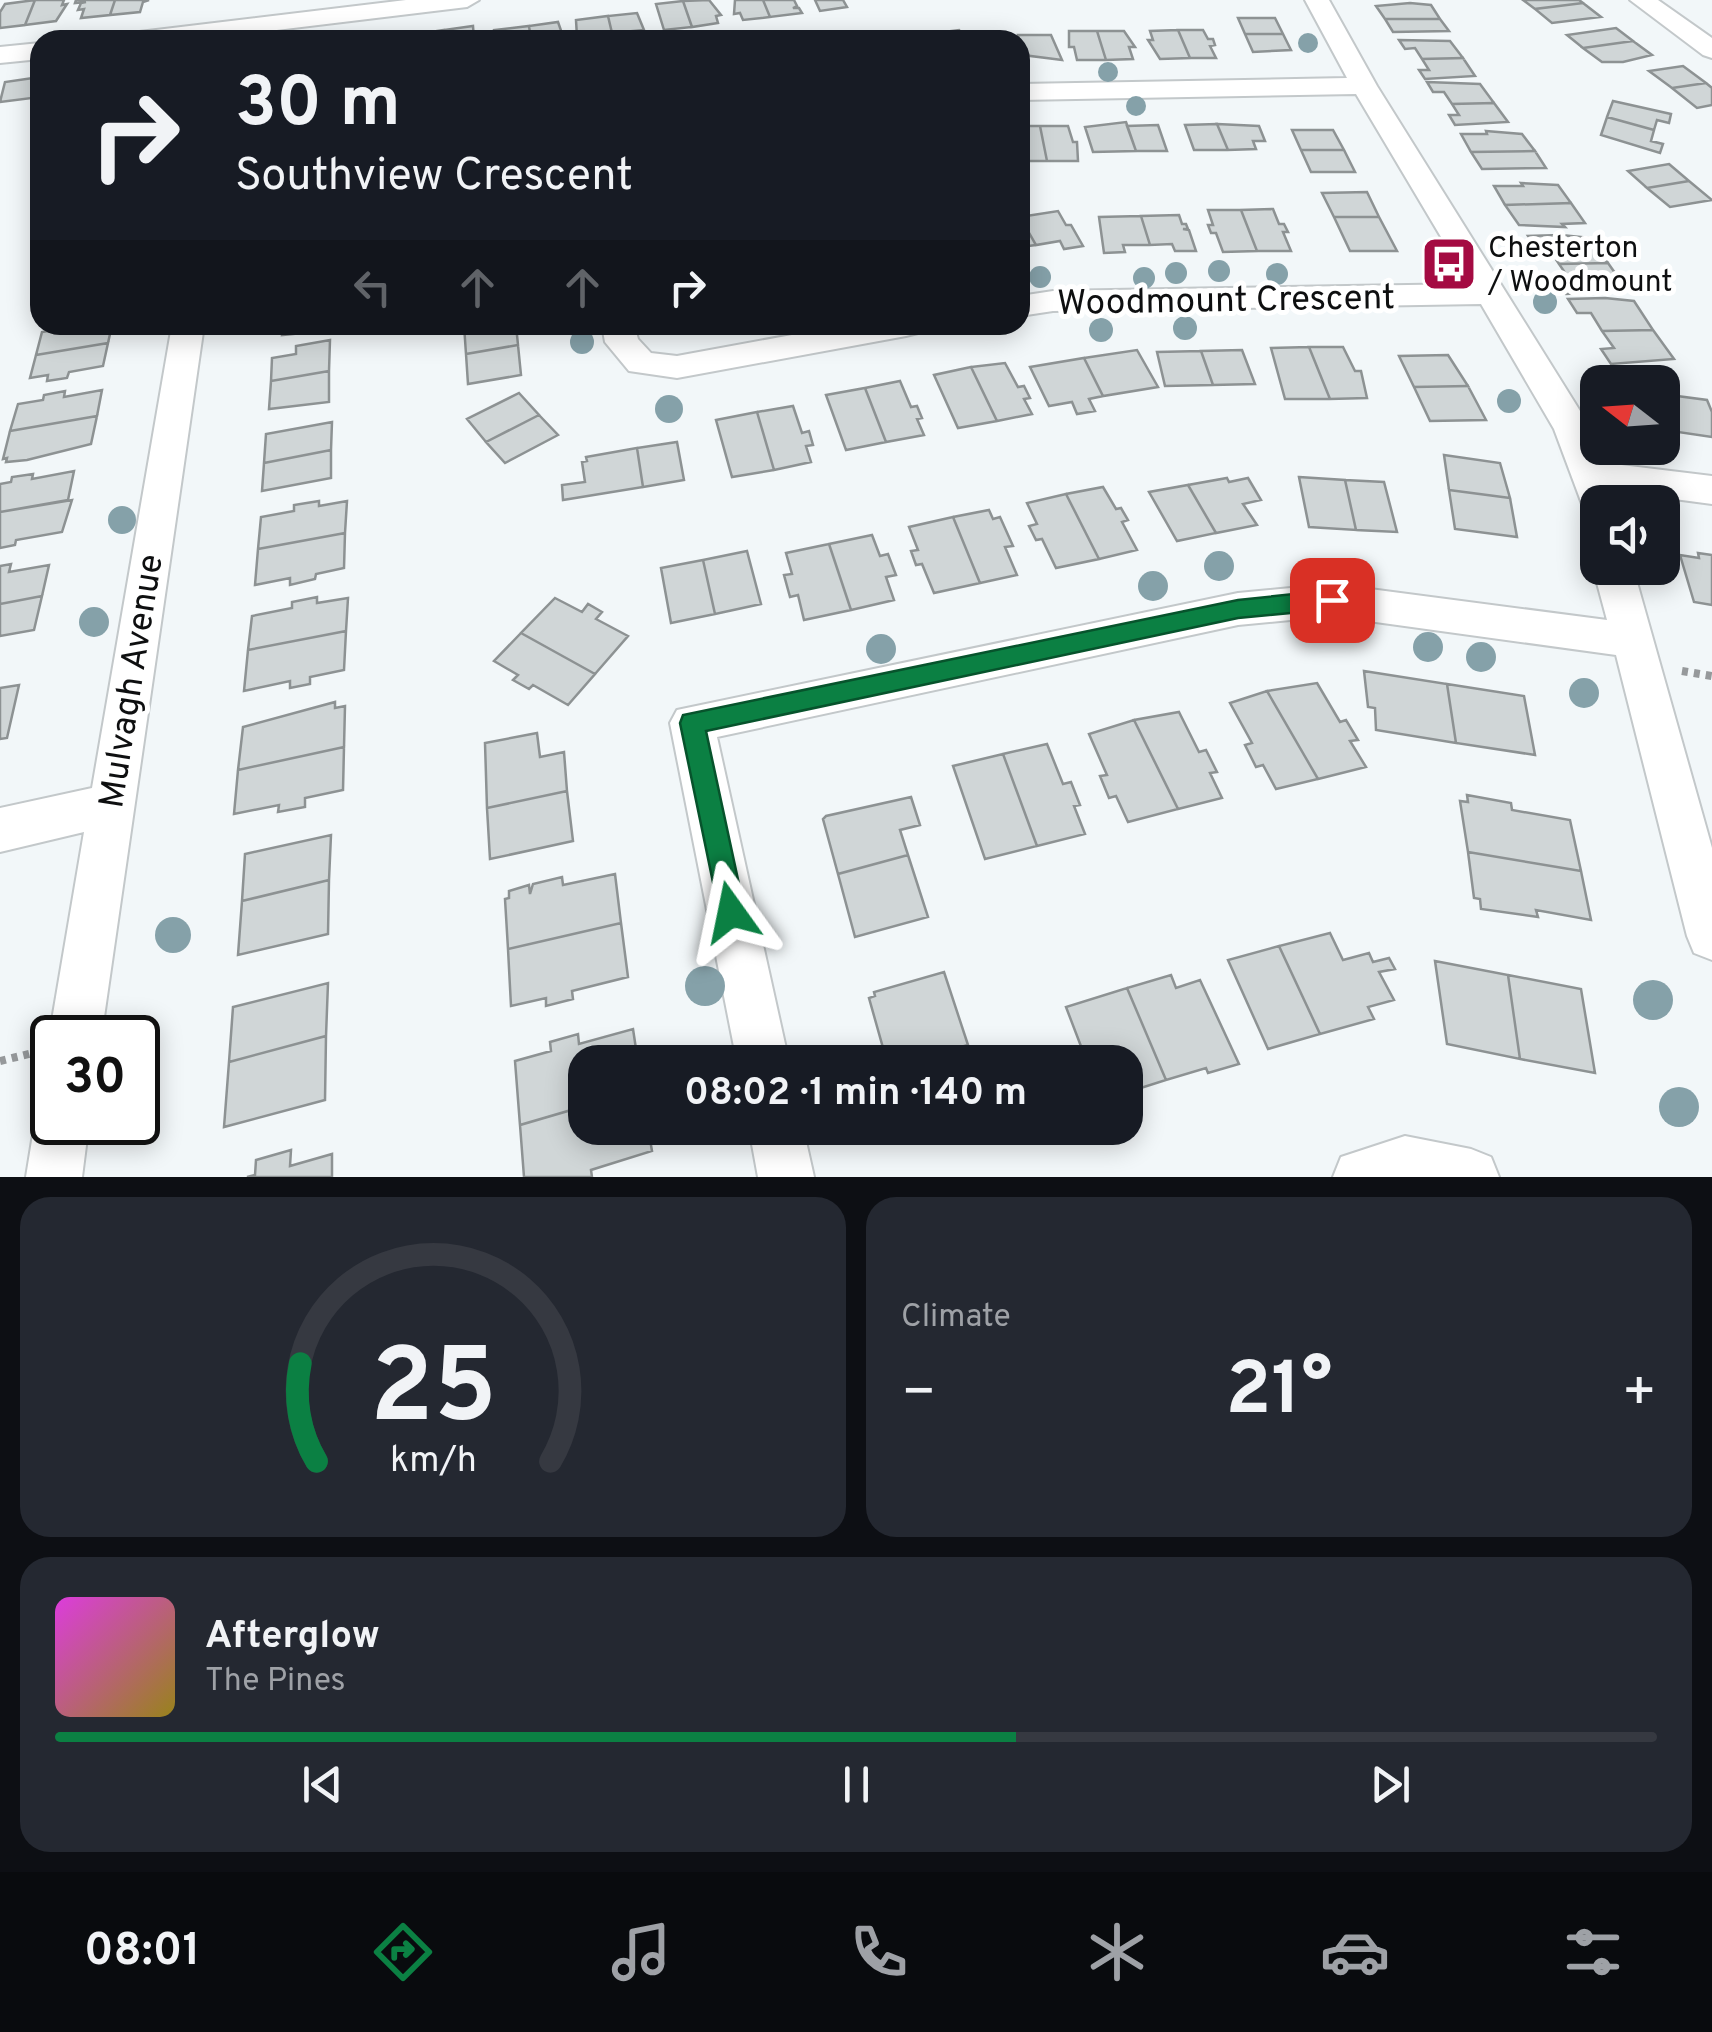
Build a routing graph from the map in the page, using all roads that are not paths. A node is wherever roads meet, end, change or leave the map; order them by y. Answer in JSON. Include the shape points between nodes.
{"nodes":[{"id":1,"x":467,"y":0,"type":"edge"},
{"id":2,"x":1317,"y":0,"type":"edge"},
{"id":3,"x":1642,"y":0,"type":"edge"},
{"id":4,"x":262,"y":30,"type":"edge"},
{"id":5,"x":1712,"y":50,"type":"edge"},
{"id":6,"x":30,"y":51,"type":"edge"},
{"id":7,"x":0,"y":55,"type":"edge"},
{"id":8,"x":1364,"y":86,"type":"junction"},
{"id":9,"x":1030,"y":92,"type":"edge"},
{"id":10,"x":1492,"y":294,"type":"junction"},
{"id":11,"x":1030,"y":304,"type":"edge"},
{"id":12,"x":186,"y":335,"type":"edge"},
{"id":13,"x":620,"y":335,"type":"edge"},
{"id":14,"x":850,"y":335,"type":"edge"},
{"id":15,"x":1593,"y":485,"type":"edge"},
{"id":16,"x":1680,"y":490,"type":"edge"},
{"id":17,"x":1712,"y":490,"type":"edge"},
{"id":18,"x":1618,"y":585,"type":"edge"},
{"id":19,"x":1630,"y":640,"type":"junction"},
{"id":20,"x":110,"y":805,"type":"junction"},
{"id":21,"x":0,"y":830,"type":"edge"},
{"id":22,"x":1712,"y":936,"type":"edge"},
{"id":23,"x":66,"y":1015,"type":"edge"},
{"id":24,"x":758,"y":1045,"type":"edge"},
{"id":25,"x":59,"y":1145,"type":"edge"},
{"id":26,"x":779,"y":1145,"type":"edge"},
{"id":27,"x":54,"y":1177,"type":"edge"},
{"id":28,"x":786,"y":1177,"type":"edge"},
{"id":29,"x":1361,"y":1177,"type":"edge"},
{"id":30,"x":1471,"y":1177,"type":"edge"}],
"edges":[{"from":1,"to":4,"type":"street"},
{"from":2,"to":8,"type":"street"},
{"from":3,"to":5,"type":"street"},
{"from":6,"to":7,"type":"street"},
{"from":8,"to":9,"type":"street"},
{"from":8,"to":10,"type":"street"},
{"from":10,"to":11,"type":"street","name":"Woodmount Crescent"},
{"from":10,"to":15,"type":"street","via":[[1572,428]]},
{"from":12,"to":20,"type":"street","name":"Mulvagh Avenue"},
{"from":13,"to":14,"type":"street","via":[[641,363],[677,366]]},
{"from":16,"to":17,"type":"street"},
{"from":18,"to":19,"type":"street"},
{"from":19,"to":22,"type":"street"},
{"from":19,"to":24,"type":"street","via":[[1332,600],[1238,609],[692,723]]},
{"from":20,"to":21,"type":"street"},
{"from":20,"to":23,"type":"street","name":"Mulvagh Avenue"},
{"from":25,"to":27,"type":"street"},
{"from":26,"to":28,"type":"street"},
{"from":29,"to":30,"type":"street","via":[[1405,1164]]}]}
